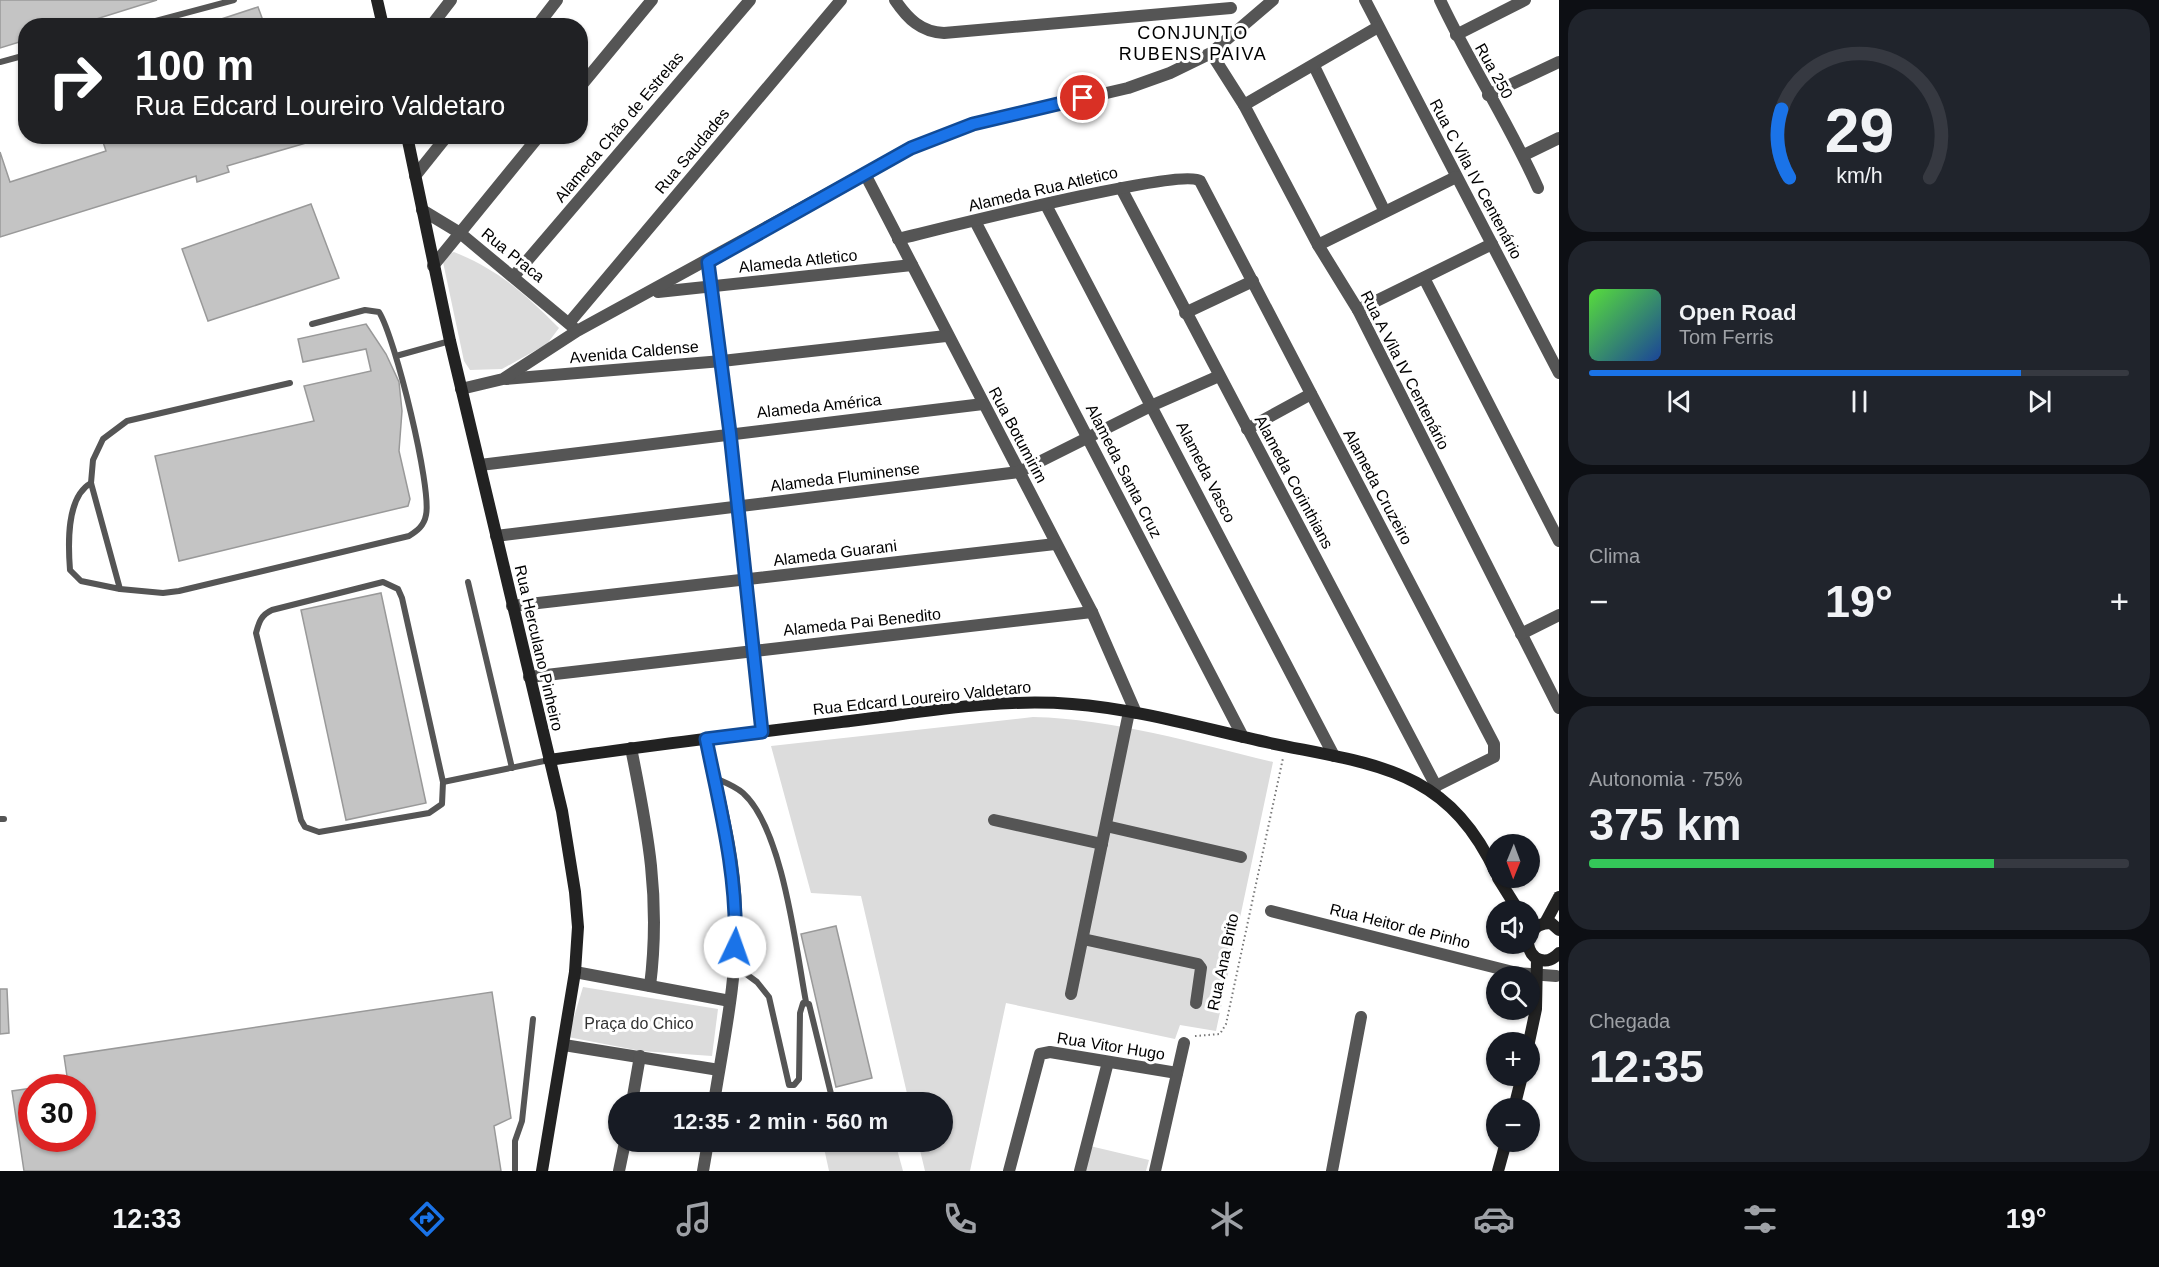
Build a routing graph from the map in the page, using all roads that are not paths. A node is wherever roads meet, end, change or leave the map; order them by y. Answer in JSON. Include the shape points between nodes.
{"nodes":[{"id":1,"x":234,"y":0,"type":"edge"},
{"id":2,"x":377,"y":0,"type":"edge"},
{"id":3,"x":451,"y":0,"type":"edge"},
{"id":4,"x":557,"y":0,"type":"edge"},
{"id":5,"x":652,"y":0,"type":"edge"},
{"id":6,"x":750,"y":0,"type":"edge"},
{"id":7,"x":841,"y":0,"type":"edge"},
{"id":8,"x":895,"y":0,"type":"edge"},
{"id":9,"x":1273,"y":0,"type":"edge"},
{"id":10,"x":1365,"y":0,"type":"edge"},
{"id":11,"x":1440,"y":0,"type":"edge"},
{"id":12,"x":1525,"y":0,"type":"edge"},
{"id":13,"x":1230,"y":4,"type":"edge"},
{"id":14,"x":167,"y":18,"type":"edge"},
{"id":15,"x":381,"y":18,"type":"edge"},
{"id":16,"x":437,"y":18,"type":"edge"},
{"id":17,"x":543,"y":18,"type":"edge"},
{"id":18,"x":1378,"y":27,"type":"junction"},
{"id":19,"x":1236,"y":32,"type":"junction"},
{"id":20,"x":1456,"y":35,"type":"junction"},
{"id":21,"x":1211,"y":53,"type":"junction"},
{"id":22,"x":18,"y":57,"type":"edge"},
{"id":23,"x":0,"y":62,"type":"edge"},
{"id":24,"x":1559,"y":62,"type":"edge"},
{"id":25,"x":1314,"y":66,"type":"junction"},
{"id":26,"x":588,"y":77,"type":"edge"},
{"id":27,"x":1488,"y":95,"type":"junction"},
{"id":28,"x":1244,"y":105,"type":"junction"},
{"id":29,"x":1559,"y":138,"type":"edge"},
{"id":30,"x":409,"y":144,"type":"edge"},
{"id":31,"x":441,"y":144,"type":"edge"},
{"id":32,"x":532,"y":144,"type":"edge"},
{"id":33,"x":1524,"y":155,"type":"junction"},
{"id":34,"x":865,"y":174,"type":"junction"},
{"id":35,"x":415,"y":176,"type":"junction"},
{"id":36,"x":1195,"y":177,"type":"joint"},
{"id":37,"x":1456,"y":177,"type":"junction"},
{"id":38,"x":1121,"y":188,"type":"junction"},
{"id":39,"x":1538,"y":188,"type":"dead end"},
{"id":40,"x":1046,"y":205,"type":"junction"},
{"id":41,"x":422,"y":210,"type":"junction"},
{"id":42,"x":1384,"y":210,"type":"junction"},
{"id":43,"x":975,"y":221,"type":"junction"},
{"id":44,"x":460,"y":233,"type":"junction"},
{"id":45,"x":898,"y":239,"type":"junction"},
{"id":46,"x":1492,"y":244,"type":"junction"},
{"id":47,"x":1318,"y":245,"type":"junction"},
{"id":48,"x":708,"y":262,"type":"junction"},
{"id":49,"x":912,"y":265,"type":"junction"},
{"id":50,"x":433,"y":266,"type":"junction"},
{"id":51,"x":514,"y":276,"type":"junction"},
{"id":52,"x":1424,"y":278,"type":"junction"},
{"id":53,"x":1253,"y":280,"type":"junction"},
{"id":54,"x":713,"y":287,"type":"junction"},
{"id":55,"x":651,"y":292,"type":"junction"},
{"id":56,"x":1358,"y":310,"type":"junction"},
{"id":57,"x":1185,"y":313,"type":"junction"},
{"id":58,"x":312,"y":324,"type":"dead end"},
{"id":59,"x":573,"y":327,"type":"junction"},
{"id":60,"x":946,"y":336,"type":"junction"},
{"id":61,"x":450,"y":341,"type":"junction"},
{"id":62,"x":396,"y":356,"type":"junction"},
{"id":63,"x":722,"y":361,"type":"junction"},
{"id":64,"x":1559,"y":373,"type":"edge"},
{"id":65,"x":1219,"y":376,"type":"junction"},
{"id":66,"x":503,"y":380,"type":"junction"},
{"id":67,"x":290,"y":383,"type":"dead end"},
{"id":68,"x":461,"y":389,"type":"junction"},
{"id":69,"x":1311,"y":394,"type":"junction"},
{"id":70,"x":983,"y":404,"type":"junction"},
{"id":71,"x":1153,"y":405,"type":"junction"},
{"id":72,"x":1247,"y":429,"type":"junction"},
{"id":73,"x":730,"y":433,"type":"junction"},
{"id":74,"x":1088,"y":438,"type":"junction"},
{"id":75,"x":480,"y":465,"type":"junction"},
{"id":76,"x":1019,"y":472,"type":"junction"},
{"id":77,"x":91,"y":483,"type":"junction"},
{"id":78,"x":739,"y":507,"type":"junction"},
{"id":79,"x":496,"y":536,"type":"junction"},
{"id":80,"x":1559,"y":541,"type":"edge"},
{"id":81,"x":1054,"y":543,"type":"junction"},
{"id":82,"x":747,"y":580,"type":"junction"},
{"id":83,"x":468,"y":582,"type":"dead end"},
{"id":84,"x":120,"y":589,"type":"junction"},
{"id":85,"x":512,"y":606,"type":"junction"},
{"id":86,"x":1092,"y":612,"type":"junction"},
{"id":87,"x":1559,"y":615,"type":"edge"},
{"id":88,"x":1521,"y":634,"type":"junction"},
{"id":89,"x":755,"y":651,"type":"junction"},
{"id":90,"x":529,"y":677,"type":"junction"},
{"id":91,"x":1559,"y":708,"type":"edge"},
{"id":92,"x":1133,"y":713,"type":"junction"},
{"id":93,"x":762,"y":732,"type":"junction"},
{"id":94,"x":1243,"y":737,"type":"junction"},
{"id":95,"x":706,"y":739,"type":"junction"},
{"id":96,"x":631,"y":748,"type":"junction"},
{"id":97,"x":1334,"y":756,"type":"junction"},
{"id":98,"x":549,"y":760,"type":"junction"},
{"id":99,"x":512,"y":768,"type":"junction"},
{"id":100,"x":714,"y":778,"type":"junction"},
{"id":101,"x":443,"y":782,"type":"junction"},
{"id":102,"x":1435,"y":789,"type":"junction"},
{"id":103,"x":994,"y":820,"type":"dead end"},
{"id":104,"x":1106,"y":826,"type":"junction"},
{"id":105,"x":1102,"y":844,"type":"junction"},
{"id":106,"x":1486,"y":854,"type":"edge"},
{"id":107,"x":1241,"y":857,"type":"dead end"},
{"id":108,"x":1559,"y":897,"type":"edge"},
{"id":109,"x":1271,"y":911,"type":"dead end"},
{"id":110,"x":1545,"y":923,"type":"junction"},
{"id":111,"x":1540,"y":927,"type":"edge"},
{"id":112,"x":1559,"y":930,"type":"edge"},
{"id":113,"x":1083,"y":939,"type":"junction"},
{"id":114,"x":1549,"y":958,"type":"edge"},
{"id":115,"x":734,"y":965,"type":"junction"},
{"id":116,"x":1488,"y":966,"type":"edge"},
{"id":117,"x":576,"y":972,"type":"junction"},
{"id":118,"x":1540,"y":975,"type":"edge"},
{"id":119,"x":1558,"y":980,"type":"edge"},
{"id":120,"x":650,"y":986,"type":"junction"},
{"id":121,"x":1071,"y":994,"type":"dead end"},
{"id":122,"x":730,"y":1001,"type":"junction"},
{"id":123,"x":806,"y":1002,"type":"junction"},
{"id":124,"x":1196,"y":1003,"type":"dead end"},
{"id":125,"x":1361,"y":1017,"type":"dead end"},
{"id":126,"x":533,"y":1019,"type":"dead end"},
{"id":127,"x":1184,"y":1043,"type":"road end"},
{"id":128,"x":564,"y":1045,"type":"junction"},
{"id":129,"x":640,"y":1056,"type":"junction"},
{"id":130,"x":1108,"y":1062,"type":"junction"},
{"id":131,"x":719,"y":1070,"type":"junction"},
{"id":132,"x":1177,"y":1073,"type":"junction"},
{"id":133,"x":634,"y":1092,"type":"edge"},
{"id":134,"x":716,"y":1092,"type":"edge"},
{"id":135,"x":831,"y":1092,"type":"edge"},
{"id":136,"x":623,"y":1152,"type":"edge"},
{"id":137,"x":706,"y":1152,"type":"edge"},
{"id":138,"x":1503,"y":1152,"type":"edge"},
{"id":139,"x":515,"y":1171,"type":"edge"},
{"id":140,"x":542,"y":1171,"type":"edge"},
{"id":141,"x":619,"y":1171,"type":"edge"},
{"id":142,"x":703,"y":1171,"type":"edge"},
{"id":143,"x":1009,"y":1171,"type":"edge"},
{"id":144,"x":1080,"y":1171,"type":"edge"},
{"id":145,"x":1155,"y":1171,"type":"edge"},
{"id":146,"x":1332,"y":1171,"type":"edge"},
{"id":147,"x":1498,"y":1171,"type":"edge"}],
"edges":[{"from":1,"to":14,"type":"lane"},
{"from":2,"to":15,"type":"street"},
{"from":3,"to":16,"type":"street"},
{"from":4,"to":17,"type":"street"},
{"from":5,"to":26,"type":"street"},
{"from":6,"to":51,"type":"street","name":"Alameda Chão de Estrelas"},
{"from":7,"to":59,"type":"street","name":"Rua Saudades"},
{"from":8,"to":13,"type":"street","via":[[915,24],[944,33]]},
{"from":9,"to":19,"type":"street"},
{"from":10,"to":18,"type":"street","name":"Rua C Vila IV Centenário"},
{"from":11,"to":20,"type":"street","name":"Rua 250"},
{"from":12,"to":20,"type":"street"},
{"from":13,"to":19,"type":"street"},
{"from":18,"to":25,"type":"street"},
{"from":18,"to":37,"type":"street","name":"Rua C Vila IV Centenário"},
{"from":19,"to":21,"type":"street"},
{"from":20,"to":27,"type":"street","name":"Rua 250"},
{"from":21,"to":28,"type":"street","name":"Rua A Vila IV Centenário"},
{"from":21,"to":34,"type":"street","via":[[1128,88],[964,127],[911,148]]},
{"from":22,"to":23,"type":"lane"},
{"from":24,"to":27,"type":"street"},
{"from":25,"to":28,"type":"street"},
{"from":25,"to":42,"type":"street"},
{"from":27,"to":33,"type":"street","name":"Rua 250"},
{"from":28,"to":47,"type":"street","name":"Rua A Vila IV Centenário"},
{"from":29,"to":33,"type":"street"},
{"from":30,"to":35,"type":"street","name":"Rua Herculano Pinheiro"},
{"from":31,"to":35,"type":"street"},
{"from":32,"to":44,"type":"street"},
{"from":33,"to":39,"type":"street","name":"Rua 250"},
{"from":34,"to":45,"type":"street","name":"Rua Botumirim"},
{"from":34,"to":48,"type":"street"},
{"from":35,"to":41,"type":"street","name":"Rua Herculano Pinheiro"},
{"from":36,"to":38,"type":"street","name":"Alameda Rua Atletico"},
{"from":36,"to":53,"type":"street","name":"Alameda Cruzeiro"},
{"from":37,"to":42,"type":"street"},
{"from":37,"to":46,"type":"street","name":"Rua C Vila IV Centenário"},
{"from":38,"to":40,"type":"street","name":"Alameda Rua Atletico"},
{"from":38,"to":57,"type":"street","name":"Alameda Corinthians"},
{"from":40,"to":43,"type":"street","name":"Alameda Rua Atletico"},
{"from":40,"to":71,"type":"street","name":"Alameda Vasco"},
{"from":41,"to":44,"type":"street","name":"Rua Praca"},
{"from":41,"to":50,"type":"street","name":"Rua Herculano Pinheiro"},
{"from":42,"to":47,"type":"street"},
{"from":43,"to":45,"type":"street","name":"Alameda Rua Atletico"},
{"from":43,"to":74,"type":"street","name":"Alameda Santa Cruz"},
{"from":44,"to":50,"type":"street"},
{"from":44,"to":51,"type":"street","name":"Rua Praca"},
{"from":45,"to":49,"type":"street","name":"Rua Botumirim"},
{"from":46,"to":52,"type":"street"},
{"from":46,"to":64,"type":"street","name":"Rua C Vila IV Centenário"},
{"from":47,"to":56,"type":"street","name":"Rua A Vila IV Centenário"},
{"from":48,"to":54,"type":"street"},
{"from":48,"to":55,"type":"street"},
{"from":49,"to":54,"type":"street","name":"Alameda Atletico"},
{"from":49,"to":60,"type":"street","name":"Rua Botumirim"},
{"from":50,"to":61,"type":"street","name":"Rua Herculano Pinheiro"},
{"from":51,"to":59,"type":"street","name":"Rua Praca"},
{"from":52,"to":56,"type":"street"},
{"from":52,"to":80,"type":"street"},
{"from":53,"to":57,"type":"street"},
{"from":53,"to":69,"type":"street","name":"Alameda Cruzeiro"},
{"from":54,"to":55,"type":"street","name":"Alameda Atletico"},
{"from":54,"to":63,"type":"street"},
{"from":55,"to":59,"type":"street"},
{"from":56,"to":88,"type":"street","name":"Rua A Vila IV Centenário"},
{"from":57,"to":65,"type":"street","name":"Alameda Corinthians"},
{"from":58,"to":62,"type":"lane","via":[[365,310],[379,312]]},
{"from":59,"to":66,"type":"street"},
{"from":60,"to":63,"type":"street","name":"Avenida Caldense"},
{"from":60,"to":70,"type":"street","name":"Rua Botumirim"},
{"from":61,"to":62,"type":"lane"},
{"from":61,"to":68,"type":"street","name":"Rua Herculano Pinheiro"},
{"from":62,"to":84,"type":"lane","via":[[425,485],[427,513],[417,531],[179,591]]},
{"from":63,"to":66,"type":"street","name":"Avenida Caldense"},
{"from":63,"to":73,"type":"street"},
{"from":65,"to":71,"type":"street","name":"Alameda Fluminense"},
{"from":65,"to":72,"type":"street","name":"Alameda Corinthians"},
{"from":66,"to":68,"type":"street"},
{"from":67,"to":77,"type":"lane","via":[[127,421],[103,439],[93,460]]},
{"from":68,"to":75,"type":"street","name":"Rua Herculano Pinheiro"},
{"from":69,"to":72,"type":"street"},
{"from":69,"to":102,"type":"street","name":"Alameda Cruzeiro","via":[[1494,744],[1494,757]]},
{"from":70,"to":73,"type":"street","name":"Alameda América"},
{"from":70,"to":76,"type":"street","name":"Rua Botumirim"},
{"from":71,"to":74,"type":"street","name":"Alameda Fluminense"},
{"from":71,"to":97,"type":"street","name":"Alameda Vasco"},
{"from":72,"to":102,"type":"street","name":"Alameda Corinthians"},
{"from":73,"to":75,"type":"street","name":"Alameda América"},
{"from":73,"to":78,"type":"street"},
{"from":74,"to":76,"type":"street","name":"Alameda Fluminense"},
{"from":74,"to":94,"type":"street","name":"Alameda Santa Cruz"},
{"from":75,"to":79,"type":"street","name":"Rua Herculano Pinheiro"},
{"from":76,"to":78,"type":"street","name":"Alameda Fluminense"},
{"from":76,"to":81,"type":"street","name":"Rua Botumirim"},
{"from":77,"to":84,"type":"lane"},
{"from":77,"to":84,"type":"lane","via":[[82,488],[73,506],[70,570],[81,581]]},
{"from":78,"to":79,"type":"street","name":"Alameda Fluminense"},
{"from":78,"to":82,"type":"street"},
{"from":79,"to":85,"type":"street","name":"Rua Herculano Pinheiro"},
{"from":81,"to":82,"type":"street","name":"Alameda Guarani"},
{"from":81,"to":86,"type":"street","name":"Rua Botumirim"},
{"from":82,"to":85,"type":"street","name":"Alameda Guarani"},
{"from":82,"to":89,"type":"street"},
{"from":83,"to":99,"type":"lane"},
{"from":85,"to":90,"type":"street","name":"Rua Herculano Pinheiro"},
{"from":86,"to":89,"type":"street","name":"Alameda Pai Benedito"},
{"from":86,"to":92,"type":"street","name":"Rua Botumirim"},
{"from":87,"to":88,"type":"street"},
{"from":88,"to":91,"type":"street","name":"Rua A Vila IV Centenário"},
{"from":89,"to":90,"type":"street","name":"Alameda Pai Benedito"},
{"from":89,"to":93,"type":"street"},
{"from":90,"to":98,"type":"street","name":"Rua Herculano Pinheiro"},
{"from":92,"to":93,"type":"street","name":"Rua Edcard Loureiro Valdetaro","via":[[1073,704],[1004,704]]},
{"from":92,"to":94,"type":"street","name":"Rua Edcard Loureiro Valdetaro"},
{"from":92,"to":104,"type":"street"},
{"from":93,"to":95,"type":"street","name":"Rua Edcard Loureiro Valdetaro"},
{"from":94,"to":97,"type":"street","name":"Rua Edcard Loureiro Valdetaro"},
{"from":95,"to":96,"type":"street","name":"Rua Edcard Loureiro Valdetaro"},
{"from":95,"to":100,"type":"street"},
{"from":96,"to":98,"type":"street","name":"Rua Edcard Loureiro Valdetaro"},
{"from":96,"to":120,"type":"street","via":[[654,873],[655,945]]},
{"from":97,"to":102,"type":"street","name":"Rua Edcard Loureiro Valdetaro"},
{"from":98,"to":99,"type":"lane"},
{"from":98,"to":117,"type":"street","name":"Rua Herculano Pinheiro","via":[[570,851]]},
{"from":99,"to":101,"type":"lane"},
{"from":100,"to":115,"type":"street","via":[[734,875]]},
{"from":100,"to":123,"type":"lane","via":[[743,793],[762,819],[784,888]]},
{"from":101,"to":101,"type":"lane","via":[[398,589],[383,582],[264,614],[256,633],[305,827],[319,832],[429,813],[442,804]]},
{"from":102,"to":106,"type":"street","name":"Rua Edcard Loureiro Valdetaro","via":[[1470,825]]},
{"from":103,"to":105,"type":"street"},
{"from":104,"to":105,"type":"street"},
{"from":104,"to":107,"type":"street"},
{"from":105,"to":113,"type":"street"},
{"from":108,"to":110,"type":"street"},
{"from":109,"to":116,"type":"street","name":"Rua Heitor de Pinho"},
{"from":110,"to":111,"type":"street"},
{"from":110,"to":112,"type":"street"},
{"from":113,"to":121,"type":"street"},
{"from":113,"to":124,"type":"street","via":[[1198,964],[1201,968]]},
{"from":114,"to":119,"type":"street"},
{"from":115,"to":122,"type":"street"},
{"from":115,"to":123,"type":"lane","via":[[758,982],[769,997],[789,1085],[795,1085],[799,1079],[800,1014],[802,1003]]},
{"from":117,"to":120,"type":"street"},
{"from":117,"to":128,"type":"street","name":"Rua Herculano Pinheiro"},
{"from":118,"to":119,"type":"street","name":"Rua Heitor de Pinho"},
{"from":120,"to":122,"type":"street"},
{"from":122,"to":131,"type":"street"},
{"from":123,"to":135,"type":"lane","via":[[813,1010]]},
{"from":125,"to":146,"type":"street"},
{"from":126,"to":139,"type":"lane","via":[[522,1121],[515,1141]]},
{"from":127,"to":132,"type":"street"},
{"from":128,"to":129,"type":"street"},
{"from":128,"to":140,"type":"street","name":"Rua Herculano Pinheiro"},
{"from":129,"to":131,"type":"street"},
{"from":129,"to":133,"type":"street"},
{"from":130,"to":132,"type":"street","name":"Rua Vitor Hugo"},
{"from":130,"to":143,"type":"street","name":"Rua Vitor Hugo","via":[[1050,1052],[1040,1054]]},
{"from":130,"to":144,"type":"street"},
{"from":131,"to":134,"type":"street"},
{"from":132,"to":145,"type":"street"},
{"from":136,"to":141,"type":"street"},
{"from":137,"to":142,"type":"street"},
{"from":138,"to":147,"type":"street"}]}
